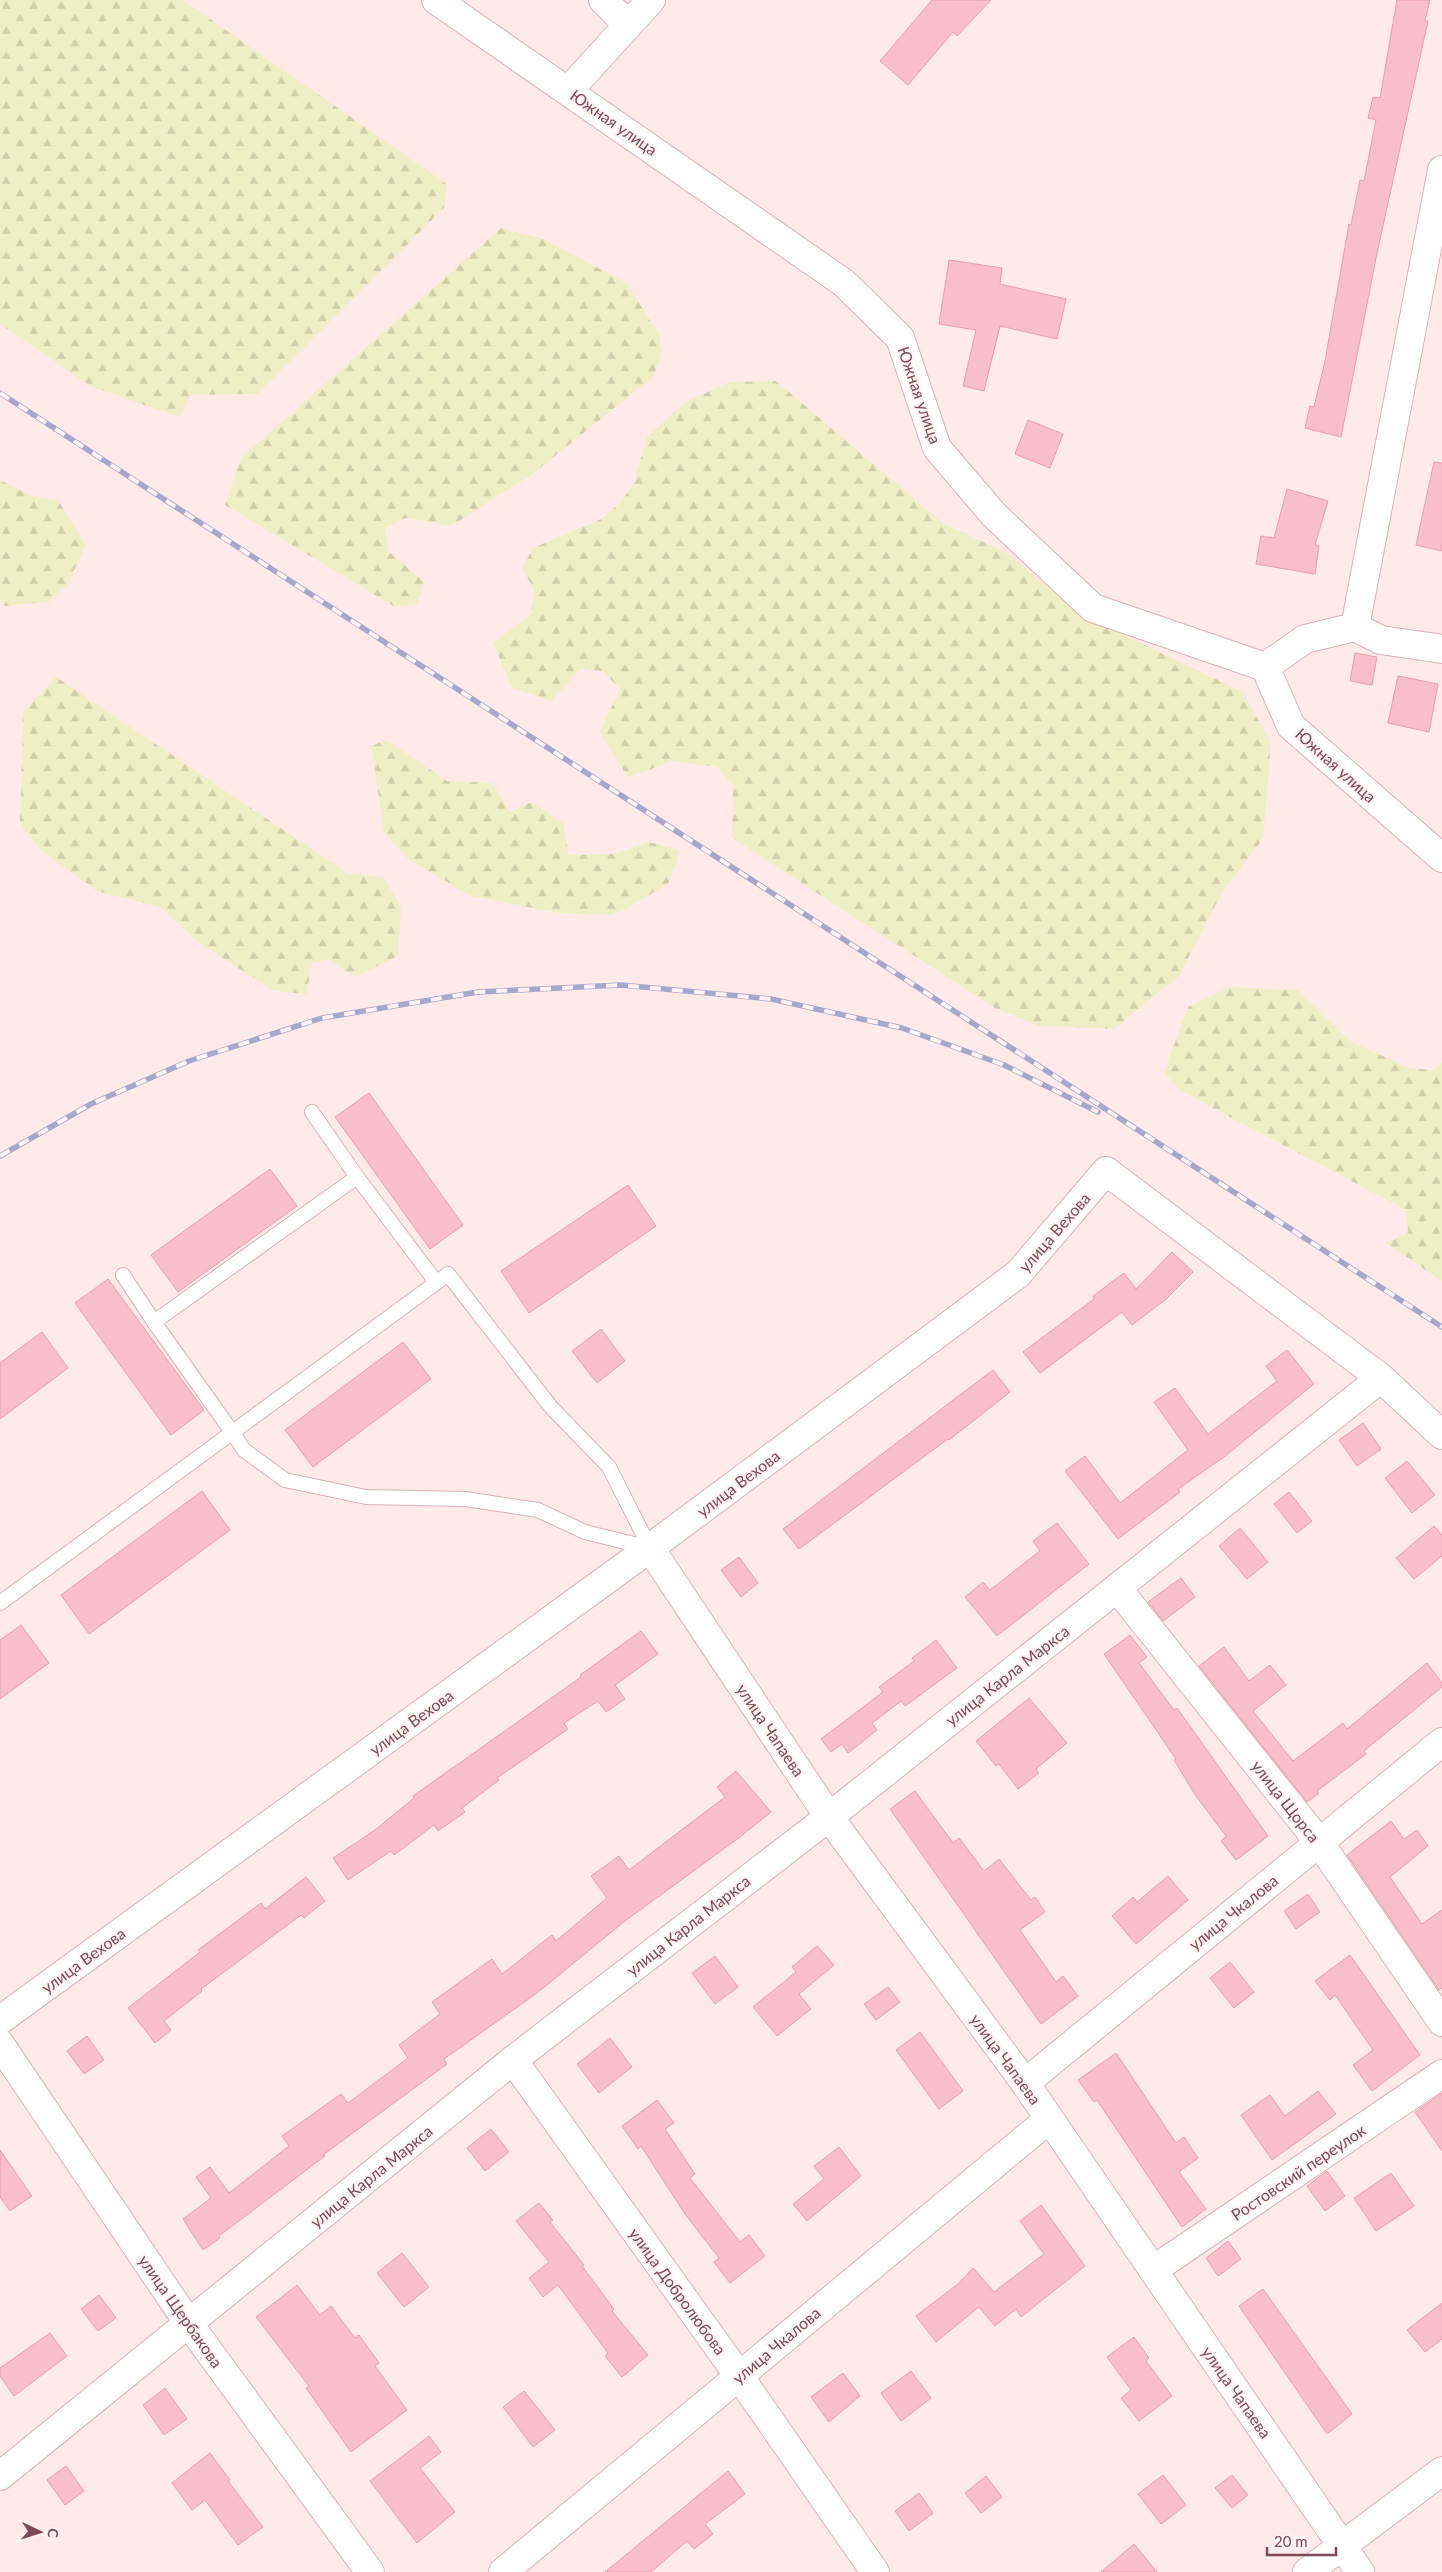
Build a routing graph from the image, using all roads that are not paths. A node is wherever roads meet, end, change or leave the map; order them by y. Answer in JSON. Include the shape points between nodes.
{"nodes":[{"id":1,"x":436,"y":0,"type":"edge"},
{"id":2,"x":602,"y":0,"type":"edge"},
{"id":3,"x":651,"y":0,"type":"edge"},
{"id":4,"x":631,"y":21,"type":"junction"},
{"id":5,"x":569,"y":90,"type":"junction"},
{"id":6,"x":1442,"y":170,"type":"edge"},
{"id":7,"x":1356,"y":627,"type":"junction"},
{"id":8,"x":1442,"y":649,"type":"edge"},
{"id":9,"x":1265,"y":666,"type":"junction"},
{"id":10,"x":1442,"y":858,"type":"edge"},
{"id":11,"x":312,"y":1112,"type":"dead end"},
{"id":12,"x":357,"y":1178,"type":"junction"},
{"id":13,"x":122,"y":1275,"type":"dead end"},
{"id":14,"x":436,"y":1282,"type":"junction"},
{"id":15,"x":154,"y":1322,"type":"junction"},
{"id":16,"x":1381,"y":1378,"type":"junction"},
{"id":17,"x":232,"y":1432,"type":"junction"},
{"id":18,"x":1442,"y":1435,"type":"edge"},
{"id":19,"x":650,"y":1548,"type":"junction"},
{"id":20,"x":1117,"y":1588,"type":"junction"},
{"id":21,"x":0,"y":1603,"type":"edge"},
{"id":22,"x":1442,"y":1742,"type":"edge"},
{"id":23,"x":829,"y":1817,"type":"junction"},
{"id":24,"x":1318,"y":1842,"type":"junction"},
{"id":25,"x":0,"y":2020,"type":"edge"},
{"id":26,"x":1442,"y":2022,"type":"edge"},
{"id":27,"x":0,"y":2044,"type":"edge"},
{"id":28,"x":513,"y":2060,"type":"junction"},
{"id":29,"x":1442,"y":2074,"type":"edge"},
{"id":30,"x":1025,"y":2083,"type":"junction"},
{"id":31,"x":1049,"y":2119,"type":"junction"},
{"id":32,"x":1153,"y":2270,"type":"junction"},
{"id":33,"x":189,"y":2324,"type":"junction"},
{"id":34,"x":739,"y":2376,"type":"junction"},
{"id":35,"x":1442,"y":2471,"type":"edge"},
{"id":36,"x":0,"y":2476,"type":"edge"},
{"id":37,"x":1342,"y":2547,"type":"junction"},
{"id":38,"x":370,"y":2572,"type":"edge"},
{"id":39,"x":503,"y":2572,"type":"edge"},
{"id":40,"x":876,"y":2572,"type":"edge"},
{"id":41,"x":1307,"y":2572,"type":"edge"},
{"id":42,"x":1360,"y":2572,"type":"edge"}],
"edges":[{"from":1,"to":5,"type":"street","name":"Южная улица"},
{"from":2,"to":4,"type":"street","via":[[617,14]]},
{"from":3,"to":4,"type":"street"},
{"from":4,"to":5,"type":"street"},
{"from":5,"to":9,"type":"street","name":"Южная улица","via":[[844,282],[900,338],[936,448],[994,515],[1093,608]]},
{"from":6,"to":7,"type":"street"},
{"from":7,"to":8,"type":"street","via":[[1381,640]]},
{"from":7,"to":9,"type":"street","via":[[1305,639]]},
{"from":9,"to":10,"type":"street","name":"Южная улица","via":[[1291,726]]},
{"from":11,"to":12,"type":"lane"},
{"from":12,"to":14,"type":"lane"},
{"from":12,"to":15,"type":"lane"},
{"from":13,"to":15,"type":"lane"},
{"from":14,"to":17,"type":"lane"},
{"from":14,"to":19,"type":"lane","via":[[448,1274],[550,1406],[609,1467]]},
{"from":15,"to":17,"type":"lane"},
{"from":16,"to":18,"type":"street","name":"улица Вехова"},
{"from":16,"to":19,"type":"street","name":"улица Вехова","via":[[1106,1171],[1018,1274]]},
{"from":16,"to":20,"type":"street","name":"улица Карла Маркса"},
{"from":17,"to":19,"type":"lane","via":[[244,1450],[285,1480],[366,1497],[466,1499],[538,1510],[585,1532]]},
{"from":17,"to":21,"type":"lane"},
{"from":19,"to":23,"type":"street","name":"улица Чапаева"},
{"from":19,"to":25,"type":"street","name":"улица Вехова"},
{"from":20,"to":23,"type":"street","name":"улица Карла Маркса"},
{"from":20,"to":24,"type":"street","name":"улица Щорса"},
{"from":22,"to":24,"type":"street","name":"улица Чкалова"},
{"from":23,"to":28,"type":"street","name":"улица Карла Маркса"},
{"from":23,"to":30,"type":"street","name":"улица Чапаева"},
{"from":24,"to":26,"type":"street","name":"улица Щорса"},
{"from":24,"to":30,"type":"street","name":"улица Чкалова"},
{"from":27,"to":33,"type":"street","name":"улица Щербакова"},
{"from":28,"to":33,"type":"street","name":"улица Карла Маркса"},
{"from":28,"to":34,"type":"street","name":"улица Добролюбова"},
{"from":29,"to":32,"type":"street","name":"Ростовский переулок"},
{"from":30,"to":31,"type":"street","name":"улица Чапаева"},
{"from":31,"to":32,"type":"street","name":"улица Чапаева"},
{"from":31,"to":34,"type":"street","name":"улица Чкалова"},
{"from":32,"to":37,"type":"street","name":"улица Чапаева"},
{"from":33,"to":36,"type":"street","name":"улица Карла Маркса"},
{"from":33,"to":38,"type":"street","name":"улица Щербакова"},
{"from":34,"to":39,"type":"street","name":"улица Чкалова"},
{"from":34,"to":40,"type":"street","name":"улица Добролюбова"},
{"from":35,"to":37,"type":"street"},
{"from":37,"to":41,"type":"street"},
{"from":37,"to":42,"type":"street","name":"улица Чапаева"}]}
